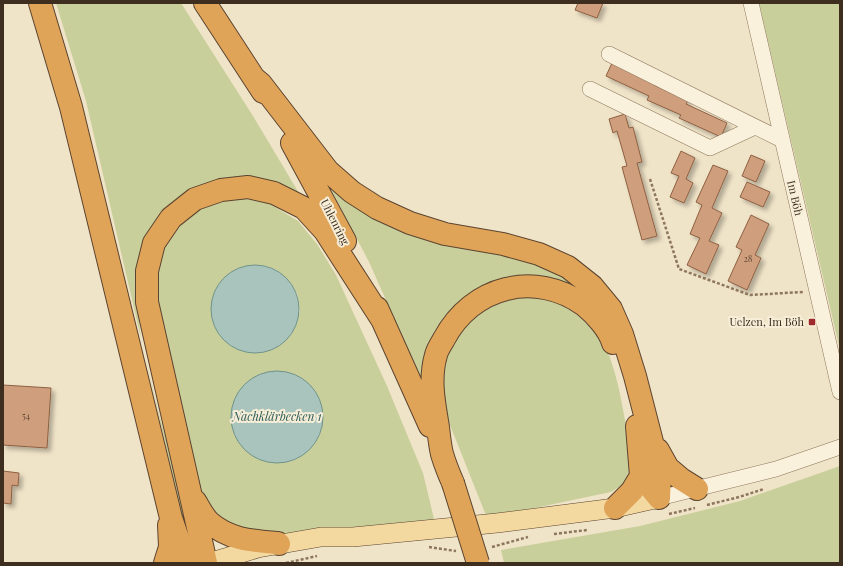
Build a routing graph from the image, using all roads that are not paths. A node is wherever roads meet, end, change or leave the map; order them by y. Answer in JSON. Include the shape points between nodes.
{"nodes":[{"id":1,"x":40,"y":3,"type":"edge"},
{"id":2,"x":205,"y":3,"type":"edge"},
{"id":3,"x":751,"y":3,"type":"edge"},
{"id":4,"x":609,"y":54,"type":"dead end"},
{"id":5,"x":255,"y":79,"type":"junction"},
{"id":6,"x":590,"y":89,"type":"dead end"},
{"id":7,"x":755,"y":127,"type":"junction"},
{"id":8,"x":782,"y":140,"type":"junction"},
{"id":9,"x":383,"y":321,"type":"junction"},
{"id":10,"x":840,"y":392,"type":"edge"},
{"id":11,"x":651,"y":437,"type":"junction"},
{"id":12,"x":840,"y":447,"type":"edge"},
{"id":13,"x":442,"y":453,"type":"junction"},
{"id":14,"x":641,"y":476,"type":"junction"},
{"id":15,"x":697,"y":489,"type":"junction"},
{"id":16,"x":189,"y":491,"type":"junction"},
{"id":17,"x":659,"y":498,"type":"junction"},
{"id":18,"x":615,"y":508,"type":"junction"},
{"id":19,"x":171,"y":518,"type":"junction"},
{"id":20,"x":353,"y":537,"type":"junction"},
{"id":21,"x":279,"y":544,"type":"junction"},
{"id":22,"x":165,"y":563,"type":"edge"},
{"id":23,"x":189,"y":563,"type":"edge"},
{"id":24,"x":207,"y":563,"type":"edge"},
{"id":25,"x":246,"y":563,"type":"edge"},
{"id":26,"x":478,"y":563,"type":"edge"}],
"edges":[{"from":1,"to":19,"type":"highway","via":[[71,107]]},
{"from":2,"to":5,"type":"highway","name":"Uhlenring"},
{"from":3,"to":8,"type":"street","name":"Im Böh"},
{"from":4,"to":7,"type":"street"},
{"from":5,"to":9,"type":"highway","name":"Uhlenring","via":[[347,245]]},
{"from":5,"to":11,"type":"highway","via":[[328,171],[352,192],[377,208],[410,223],[445,234],[503,244],[539,254],[568,267],[592,286],[611,309],[622,334]]},
{"from":6,"to":7,"type":"street","via":[[710,148]]},
{"from":7,"to":8,"type":"street"},
{"from":8,"to":10,"type":"street","name":"Im Böh"},
{"from":9,"to":13,"type":"highway","name":"Uhlenring"},
{"from":9,"to":16,"type":"highway","via":[[325,231],[304,208],[274,193],[248,187],[221,190],[196,199],[171,218],[154,243],[147,271],[147,302]]},
{"from":11,"to":15,"type":"highway","via":[[668,468],[681,480]]},
{"from":11,"to":17,"type":"highway","via":[[660,473]]},
{"from":12,"to":15,"type":"street","via":[[776,469]]},
{"from":13,"to":14,"type":"highway","via":[[432,386],[436,354],[451,326],[473,304],[495,292],[516,286],[538,287],[558,291],[594,313],[612,339],[626,380],[638,429]]},
{"from":13,"to":26,"type":"highway","bridge":true},
{"from":14,"to":17,"type":"highway"},
{"from":14,"to":18,"type":"highway","via":[[632,491]]},
{"from":15,"to":17,"type":"street"},
{"from":16,"to":21,"type":"highway","via":[[208,521],[228,535]]},
{"from":16,"to":24,"type":"highway"},
{"from":17,"to":18,"type":"main road"},
{"from":18,"to":20,"type":"main road","via":[[498,523]]},
{"from":19,"to":22,"type":"highway","via":[[170,547]]},
{"from":19,"to":23,"type":"highway"},
{"from":20,"to":21,"type":"main road","via":[[321,537]]},
{"from":20,"to":25,"type":"main road"},
{"from":21,"to":24,"type":"main road","via":[[240,552]]}]}
